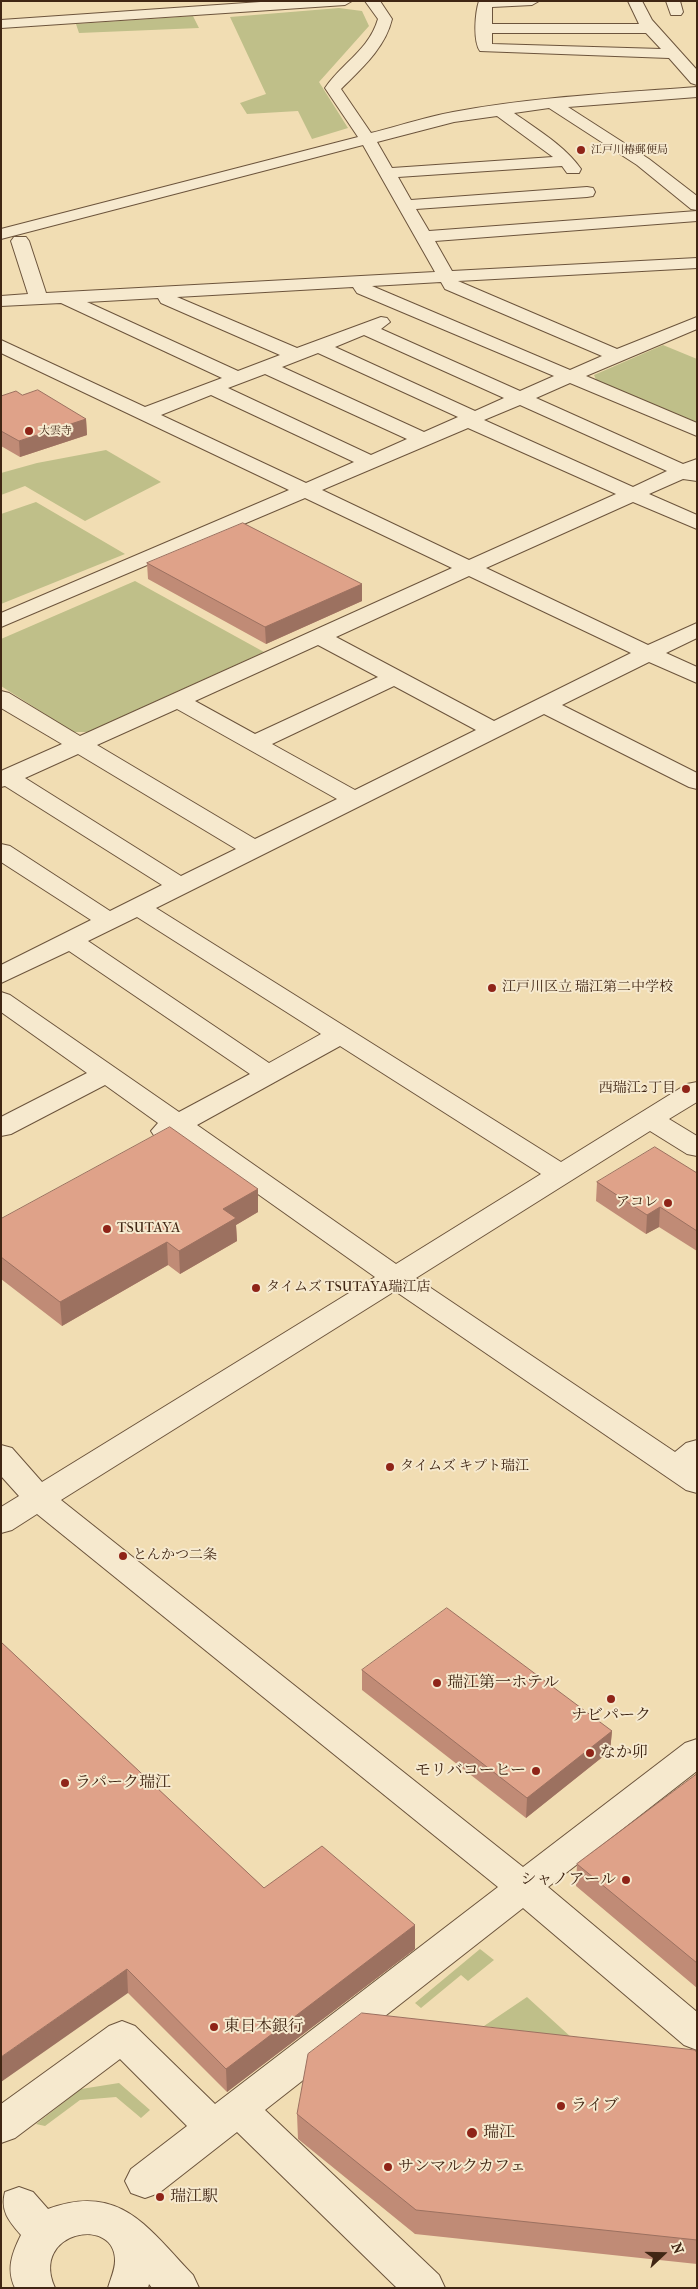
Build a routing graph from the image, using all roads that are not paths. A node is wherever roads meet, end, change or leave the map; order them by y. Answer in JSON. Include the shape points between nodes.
{"nodes":[{"id":1,"x":114,"y":1,"type":"edge"},
{"id":2,"x":345,"y":1,"type":"edge"},
{"id":3,"x":372,"y":1,"type":"edge"},
{"id":4,"x":532,"y":1,"type":"edge"},
{"id":5,"x":635,"y":1,"type":"edge"},
{"id":6,"x":120,"y":16,"type":"junction"},
{"id":7,"x":1,"y":24,"type":"edge"},
{"id":8,"x":652,"y":28,"type":"junction"},
{"id":9,"x":484,"y":29,"type":"junction"},
{"id":10,"x":675,"y":54,"type":"junction"},
{"id":11,"x":697,"y":80,"type":"edge"},
{"id":12,"x":697,"y":92,"type":"edge"},
{"id":13,"x":552,"y":103,"type":"junction"},
{"id":14,"x":499,"y":110,"type":"junction"},
{"id":15,"x":368,"y":140,"type":"junction"},
{"id":16,"x":568,"y":161,"type":"junction"},
{"id":17,"x":387,"y":173,"type":"junction"},
{"id":18,"x":587,"y":192,"type":"junction"},
{"id":19,"x":406,"y":205,"type":"junction"},
{"id":20,"x":697,"y":205,"type":"edge"},
{"id":21,"x":697,"y":216,"type":"edge"},
{"id":22,"x":610,"y":224,"type":"junction"},
{"id":23,"x":1,"y":234,"type":"edge"},
{"id":24,"x":424,"y":237,"type":"junction"},
{"id":25,"x":20,"y":241,"type":"dead end"},
{"id":26,"x":697,"y":262,"type":"edge"},
{"id":27,"x":447,"y":276,"type":"junction"},
{"id":28,"x":358,"y":282,"type":"junction"},
{"id":29,"x":167,"y":292,"type":"junction"},
{"id":30,"x":65,"y":299,"type":"junction"},
{"id":31,"x":39,"y":300,"type":"junction"},
{"id":32,"x":1,"y":301,"type":"edge"},
{"id":33,"x":412,"y":310,"type":"junction"},
{"id":34,"x":697,"y":322,"type":"edge"},
{"id":35,"x":364,"y":328,"type":"junction"},
{"id":36,"x":676,"y":331,"type":"junction"},
{"id":37,"x":697,"y":339,"type":"edge"},
{"id":38,"x":1,"y":346,"type":"edge"},
{"id":39,"x":318,"y":346,"type":"junction"},
{"id":40,"x":296,"y":355,"type":"junction"},
{"id":41,"x":617,"y":356,"type":"junction"},
{"id":42,"x":266,"y":367,"type":"junction"},
{"id":43,"x":570,"y":376,"type":"junction"},
{"id":44,"x":238,"y":378,"type":"junction"},
{"id":45,"x":212,"y":388,"type":"junction"},
{"id":46,"x":520,"y":398,"type":"junction"},
{"id":47,"x":145,"y":414,"type":"junction"},
{"id":48,"x":470,"y":419,"type":"junction"},
{"id":49,"x":697,"y":430,"type":"edge"},
{"id":50,"x":422,"y":439,"type":"junction"},
{"id":51,"x":370,"y":462,"type":"junction"},
{"id":52,"x":692,"y":471,"type":"edge"},
{"id":53,"x":303,"y":490,"type":"junction"},
{"id":54,"x":632,"y":494,"type":"junction"},
{"id":55,"x":697,"y":523,"type":"edge"},
{"id":56,"x":468,"y":568,"type":"junction"},
{"id":57,"x":1,"y":621,"type":"edge"},
{"id":58,"x":697,"y":629,"type":"edge"},
{"id":59,"x":318,"y":636,"type":"junction"},
{"id":60,"x":649,"y":653,"type":"junction"},
{"id":61,"x":697,"y":676,"type":"edge"},
{"id":62,"x":395,"y":678,"type":"junction"},
{"id":63,"x":1,"y":698,"type":"edge"},
{"id":64,"x":178,"y":700,"type":"junction"},
{"id":65,"x":544,"y":705,"type":"junction"},
{"id":66,"x":494,"y":730,"type":"junction"},
{"id":67,"x":255,"y":743,"type":"junction"},
{"id":68,"x":79,"y":744,"type":"junction"},
{"id":69,"x":4,"y":778,"type":"edge"},
{"id":70,"x":697,"y":782,"type":"edge"},
{"id":71,"x":355,"y":799,"type":"junction"},
{"id":72,"x":254,"y":849,"type":"junction"},
{"id":73,"x":1,"y":851,"type":"edge"},
{"id":74,"x":180,"y":886,"type":"junction"},
{"id":75,"x":138,"y":907,"type":"junction"},
{"id":76,"x":109,"y":921,"type":"junction"},
{"id":77,"x":71,"y":940,"type":"junction"},
{"id":78,"x":1,"y":975,"type":"edge"},
{"id":79,"x":1,"y":1000,"type":"edge"},
{"id":80,"x":340,"y":1035,"type":"junction"},
{"id":81,"x":106,"y":1074,"type":"junction"},
{"id":82,"x":268,"y":1074,"type":"junction"},
{"id":83,"x":697,"y":1090,"type":"edge"},
{"id":84,"x":650,"y":1120,"type":"junction"},
{"id":85,"x":179,"y":1123,"type":"junction"},
{"id":86,"x":1,"y":1128,"type":"edge"},
{"id":87,"x":142,"y":1144,"type":"edge"},
{"id":88,"x":697,"y":1148,"type":"edge"},
{"id":89,"x":562,"y":1175,"type":"junction"},
{"id":90,"x":396,"y":1278,"type":"junction"},
{"id":91,"x":1,"y":1456,"type":"edge"},
{"id":92,"x":690,"y":1467,"type":"edge"},
{"id":93,"x":39,"y":1499,"type":"junction"},
{"id":94,"x":1,"y":1522,"type":"edge"},
{"id":95,"x":697,"y":1752,"type":"edge"},
{"id":96,"x":523,"y":1887,"type":"junction"},
{"id":97,"x":697,"y":2034,"type":"edge"},
{"id":98,"x":226,"y":2118,"type":"junction"},
{"id":99,"x":1,"y":2126,"type":"edge"},
{"id":100,"x":145,"y":2181,"type":"dead end"},
{"id":101,"x":125,"y":2231,"type":"junction"},
{"id":102,"x":36,"y":2288,"type":"edge"},
{"id":103,"x":128,"y":2288,"type":"edge"},
{"id":104,"x":179,"y":2288,"type":"edge"},
{"id":105,"x":425,"y":2288,"type":"edge"}],
"edges":[{"from":1,"to":6,"type":"street"},
{"from":2,"to":6,"type":"street"},
{"from":3,"to":15,"type":"street","via":[[385,19],[384,26],[366,54],[333,88]]},
{"from":4,"to":9,"type":"street","via":[[485,3]]},
{"from":5,"to":8,"type":"street","via":[[645,22]]},
{"from":6,"to":7,"type":"street"},
{"from":8,"to":9,"type":"street"},
{"from":8,"to":10,"type":"street"},
{"from":9,"to":10,"type":"street","via":[[485,48]]},
{"from":10,"to":11,"type":"street"},
{"from":12,"to":13,"type":"street"},
{"from":13,"to":14,"type":"street"},
{"from":13,"to":20,"type":"street","via":[[642,162]]},
{"from":14,"to":15,"type":"street","via":[[453,117]]},
{"from":14,"to":16,"type":"street"},
{"from":15,"to":17,"type":"street"},
{"from":15,"to":23,"type":"street"},
{"from":16,"to":17,"type":"street"},
{"from":16,"to":18,"type":"street"},
{"from":17,"to":19,"type":"street"},
{"from":18,"to":19,"type":"street"},
{"from":18,"to":22,"type":"street"},
{"from":19,"to":24,"type":"street"},
{"from":21,"to":22,"type":"street"},
{"from":22,"to":24,"type":"street"},
{"from":24,"to":27,"type":"street"},
{"from":25,"to":31,"type":"street"},
{"from":26,"to":27,"type":"street"},
{"from":27,"to":28,"type":"street"},
{"from":27,"to":41,"type":"street","via":[[451,285]]},
{"from":28,"to":29,"type":"street"},
{"from":28,"to":33,"type":"street","via":[[363,289]]},
{"from":29,"to":30,"type":"street"},
{"from":29,"to":40,"type":"street","via":[[167,299]]},
{"from":30,"to":31,"type":"street"},
{"from":30,"to":44,"type":"street"},
{"from":31,"to":32,"type":"street"},
{"from":33,"to":35,"type":"street"},
{"from":33,"to":43,"type":"street"},
{"from":34,"to":36,"type":"street"},
{"from":35,"to":39,"type":"street"},
{"from":35,"to":46,"type":"street"},
{"from":36,"to":37,"type":"street"},
{"from":36,"to":41,"type":"street"},
{"from":38,"to":47,"type":"street"},
{"from":39,"to":40,"type":"street"},
{"from":39,"to":48,"type":"street"},
{"from":40,"to":42,"type":"street"},
{"from":41,"to":43,"type":"street"},
{"from":42,"to":44,"type":"street"},
{"from":42,"to":50,"type":"street"},
{"from":43,"to":46,"type":"street"},
{"from":43,"to":49,"type":"street"},
{"from":44,"to":45,"type":"street"},
{"from":45,"to":47,"type":"street"},
{"from":45,"to":51,"type":"street"},
{"from":46,"to":48,"type":"street"},
{"from":46,"to":52,"type":"street"},
{"from":47,"to":53,"type":"street"},
{"from":48,"to":50,"type":"street"},
{"from":48,"to":54,"type":"street"},
{"from":50,"to":51,"type":"street"},
{"from":51,"to":53,"type":"street"},
{"from":52,"to":54,"type":"street"},
{"from":53,"to":56,"type":"street"},
{"from":53,"to":57,"type":"street"},
{"from":54,"to":55,"type":"street"},
{"from":54,"to":56,"type":"street"},
{"from":56,"to":59,"type":"street"},
{"from":56,"to":60,"type":"street"},
{"from":58,"to":60,"type":"street"},
{"from":59,"to":62,"type":"street"},
{"from":59,"to":64,"type":"street"},
{"from":60,"to":61,"type":"street"},
{"from":60,"to":65,"type":"street"},
{"from":62,"to":66,"type":"street"},
{"from":62,"to":67,"type":"street"},
{"from":63,"to":68,"type":"street"},
{"from":64,"to":67,"type":"street"},
{"from":64,"to":68,"type":"street"},
{"from":65,"to":66,"type":"street"},
{"from":65,"to":70,"type":"street"},
{"from":66,"to":71,"type":"street"},
{"from":67,"to":71,"type":"street"},
{"from":68,"to":69,"type":"street"},
{"from":68,"to":72,"type":"street"},
{"from":69,"to":74,"type":"street"},
{"from":71,"to":72,"type":"street"},
{"from":72,"to":74,"type":"street"},
{"from":73,"to":76,"type":"street"},
{"from":74,"to":75,"type":"street"},
{"from":75,"to":76,"type":"street"},
{"from":75,"to":80,"type":"street"},
{"from":76,"to":77,"type":"street"},
{"from":77,"to":78,"type":"street"},
{"from":77,"to":82,"type":"street"},
{"from":79,"to":81,"type":"street"},
{"from":80,"to":82,"type":"street"},
{"from":80,"to":89,"type":"street"},
{"from":81,"to":85,"type":"street"},
{"from":81,"to":86,"type":"street"},
{"from":82,"to":85,"type":"street"},
{"from":83,"to":84,"type":"street"},
{"from":84,"to":88,"type":"street"},
{"from":84,"to":89,"type":"street"},
{"from":85,"to":87,"type":"street"},
{"from":85,"to":90,"type":"street"},
{"from":89,"to":90,"type":"street"},
{"from":90,"to":92,"type":"street"},
{"from":90,"to":93,"type":"street"},
{"from":91,"to":93,"type":"street"},
{"from":93,"to":94,"type":"street"},
{"from":93,"to":96,"type":"street"},
{"from":95,"to":96,"type":"street"},
{"from":96,"to":97,"type":"street"},
{"from":96,"to":98,"type":"street"},
{"from":98,"to":99,"type":"street","via":[[122,2037]]},
{"from":98,"to":100,"type":"street"},
{"from":98,"to":105,"type":"street"},
{"from":101,"to":102,"type":"street","via":[[111,2221],[94,2216],[76,2216],[58,2222],[32,2218],[33,2248],[29,2264],[31,2280]]},
{"from":101,"to":103,"type":"street","via":[[133,2244],[136,2258]]},
{"from":101,"to":104,"type":"street"}]}
